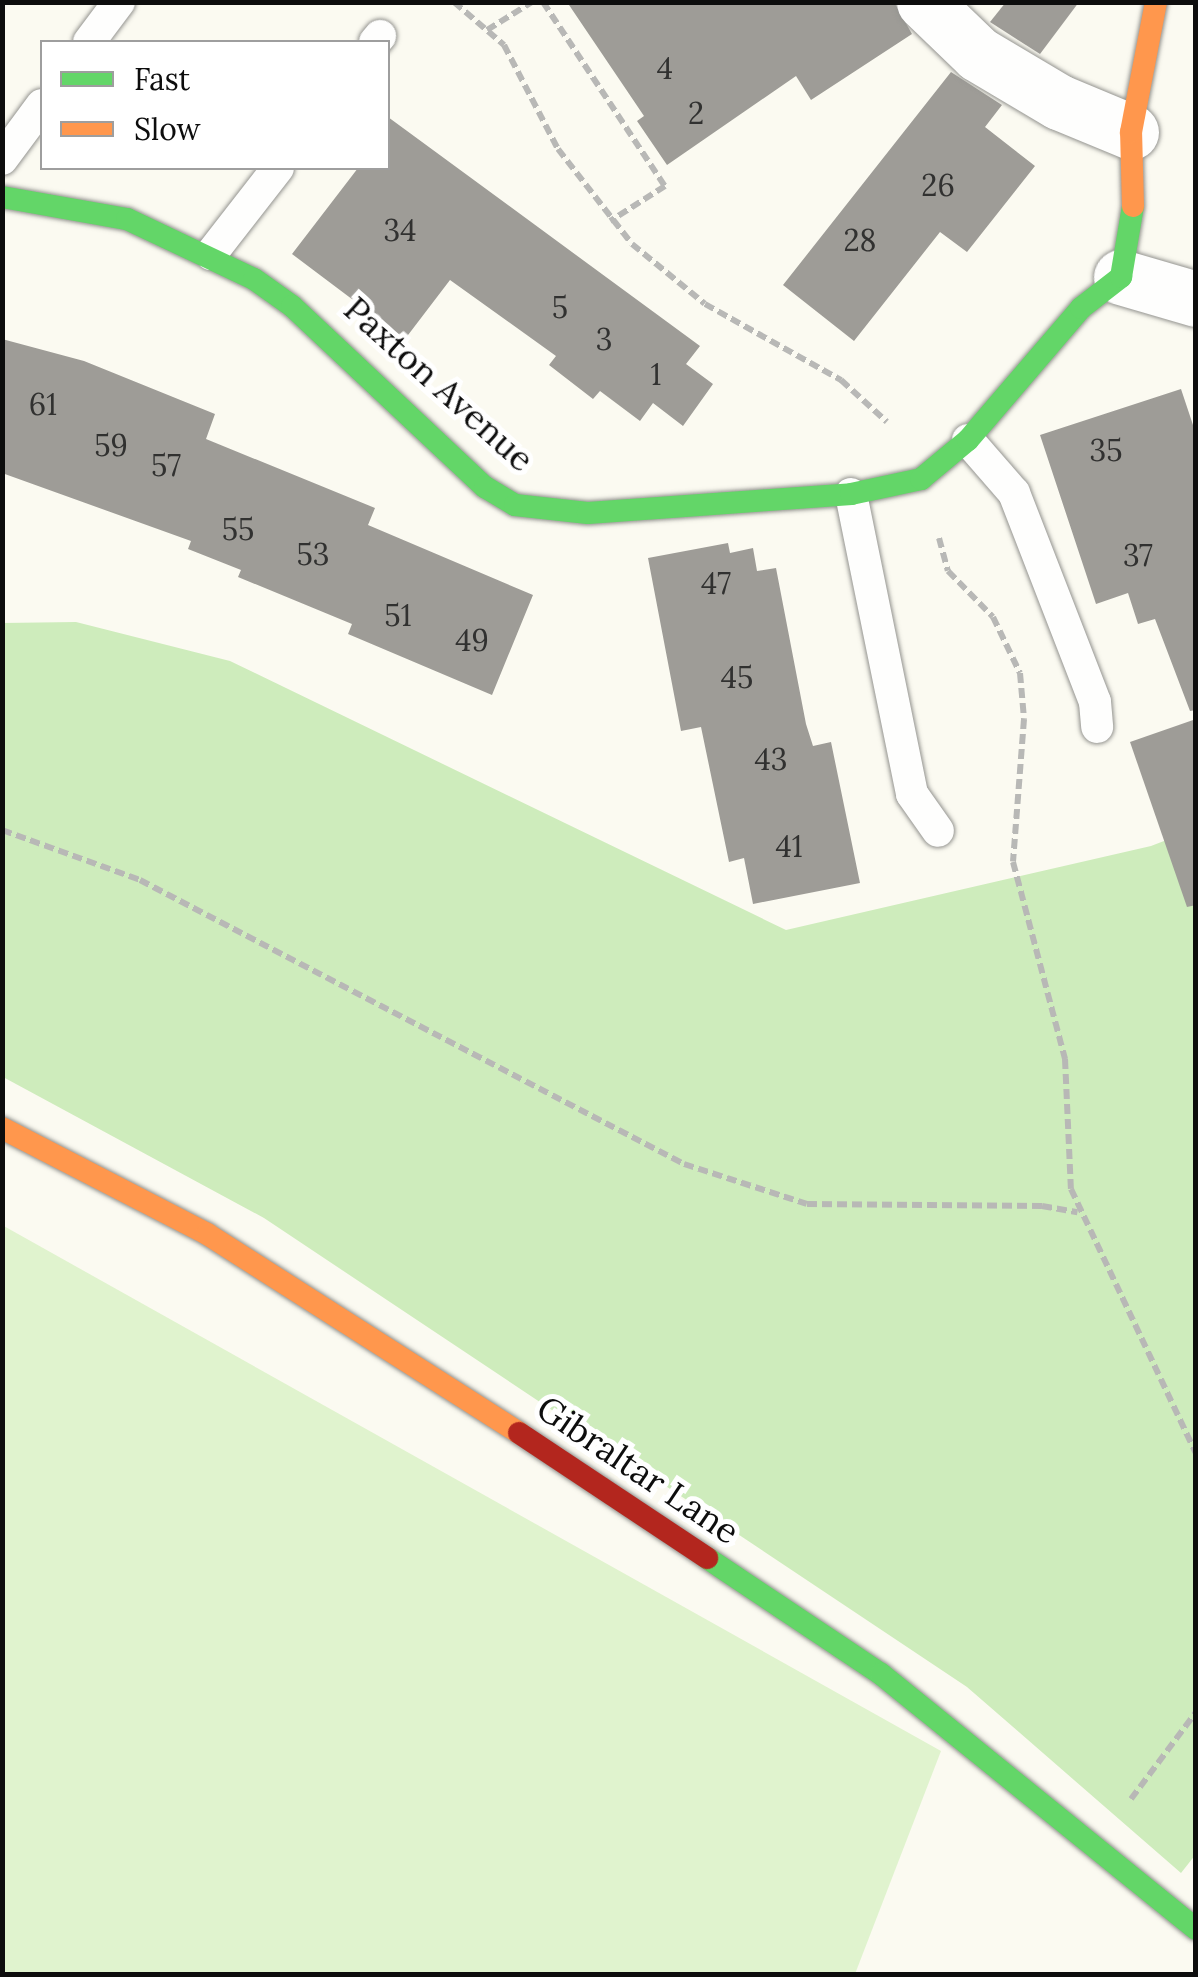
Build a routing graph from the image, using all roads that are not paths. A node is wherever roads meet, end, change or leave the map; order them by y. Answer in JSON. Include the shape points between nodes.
{"nodes":[{"id":1,"x":119,"y":2,"type":"edge"},
{"id":2,"x":924,"y":2,"type":"edge"},
{"id":3,"x":1156,"y":2,"type":"edge"},
{"id":4,"x":90,"y":40,"type":"edge"},
{"id":5,"x":40,"y":109,"type":"edge"},
{"id":6,"x":1131,"y":132,"type":"junction"},
{"id":7,"x":2,"y":159,"type":"edge"},
{"id":8,"x":276,"y":170,"type":"edge"},
{"id":9,"x":2,"y":197,"type":"edge"},
{"id":10,"x":211,"y":254,"type":"junction"},
{"id":11,"x":1121,"y":277,"type":"junction"},
{"id":12,"x":1196,"y":298,"type":"edge"},
{"id":13,"x":968,"y":440,"type":"junction"},
{"id":14,"x":851,"y":494,"type":"junction"},
{"id":15,"x":1097,"y":726,"type":"dead end"},
{"id":16,"x":938,"y":831,"type":"dead end"},
{"id":17,"x":2,"y":1128,"type":"edge"},
{"id":18,"x":1196,"y":1929,"type":"edge"}],
"edges":[{"from":1,"to":4,"type":"lane"},
{"from":2,"to":6,"type":"street","via":[[978,54],[1059,102]]},
{"from":3,"to":6,"type":"street"},
{"from":5,"to":7,"type":"lane"},
{"from":6,"to":11,"type":"street","via":[[1133,214]]},
{"from":8,"to":10,"type":"lane"},
{"from":9,"to":10,"type":"street","name":"Paxton Avenue","via":[[127,219]]},
{"from":10,"to":14,"type":"street","name":"Paxton Avenue","via":[[292,306],[485,487],[515,505],[588,512]]},
{"from":11,"to":12,"type":"street"},
{"from":11,"to":13,"type":"street","name":"Paxton Avenue","via":[[1082,308]]},
{"from":13,"to":14,"type":"street","name":"Paxton Avenue","via":[[920,479]]},
{"from":13,"to":15,"type":"lane","via":[[1014,493],[1096,702]]},
{"from":14,"to":16,"type":"lane","via":[[912,794]]},
{"from":17,"to":18,"type":"street","name":"Gibraltar Lane","via":[[207,1234],[469,1398],[881,1674]]}]}
